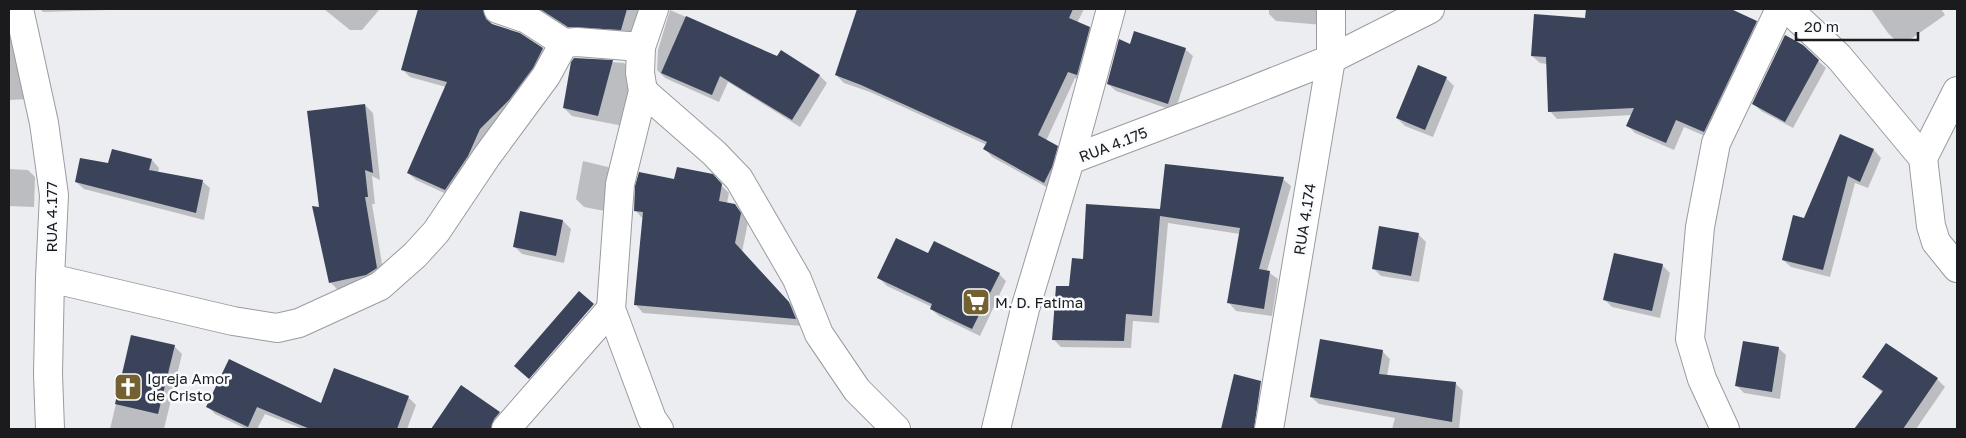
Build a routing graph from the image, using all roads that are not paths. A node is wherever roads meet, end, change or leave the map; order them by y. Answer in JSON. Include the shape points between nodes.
{"nodes":[{"id":1,"x":19,"y":9,"type":"edge"},
{"id":2,"x":498,"y":9,"type":"edge"},
{"id":3,"x":654,"y":9,"type":"edge"},
{"id":4,"x":1111,"y":9,"type":"edge"},
{"id":5,"x":1331,"y":9,"type":"edge"},
{"id":6,"x":1430,"y":9,"type":"edge"},
{"id":7,"x":1780,"y":9,"type":"edge"},
{"id":8,"x":1788,"y":9,"type":"edge"},
{"id":9,"x":564,"y":43,"type":"junction"},
{"id":10,"x":642,"y":47,"type":"junction"},
{"id":11,"x":1331,"y":59,"type":"junction"},
{"id":12,"x":643,"y":91,"type":"junction"},
{"id":13,"x":1957,"y":91,"type":"edge"},
{"id":14,"x":1923,"y":158,"type":"junction"},
{"id":15,"x":1070,"y":160,"type":"junction"},
{"id":16,"x":1957,"y":268,"type":"edge"},
{"id":17,"x":50,"y":278,"type":"junction"},
{"id":18,"x":611,"y":309,"type":"junction"},
{"id":19,"x":50,"y":429,"type":"edge"},
{"id":20,"x":506,"y":429,"type":"edge"},
{"id":21,"x":659,"y":429,"type":"edge"},
{"id":22,"x":896,"y":429,"type":"edge"},
{"id":23,"x":996,"y":429,"type":"edge"},
{"id":24,"x":1269,"y":429,"type":"edge"},
{"id":25,"x":1725,"y":429,"type":"edge"}],
"edges":[{"from":1,"to":17,"type":"street","name":"RUA 4.177","via":[[44,123],[54,195]]},
{"from":2,"to":9,"type":"street","via":[[527,19]]},
{"from":3,"to":10,"type":"street"},
{"from":4,"to":15,"type":"street"},
{"from":5,"to":11,"type":"street","name":"RUA 4.174"},
{"from":6,"to":11,"type":"street","name":"RUA 4.175"},
{"from":7,"to":25,"type":"street","via":[[1716,143],[1700,227],[1690,339],[1702,379]]},
{"from":8,"to":14,"type":"street","via":[[1839,57]]},
{"from":9,"to":10,"type":"street"},
{"from":9,"to":17,"type":"street","via":[[546,76],[436,232],[380,286],[335,307],[299,323],[277,328]]},
{"from":10,"to":12,"type":"street","via":[[640,73]]},
{"from":11,"to":15,"type":"street","name":"RUA 4.175"},
{"from":11,"to":24,"type":"street","name":"RUA 4.174"},
{"from":12,"to":18,"type":"street","via":[[620,184]]},
{"from":12,"to":22,"type":"street","via":[[739,179],[797,279],[819,334],[857,390]]},
{"from":13,"to":14,"type":"street"},
{"from":14,"to":16,"type":"street","via":[[1931,226],[1936,242]]},
{"from":15,"to":23,"type":"street","name":"RUA 4.175","via":[[1025,309]]},
{"from":17,"to":19,"type":"street","name":"RUA 4.177"},
{"from":18,"to":20,"type":"street"},
{"from":18,"to":21,"type":"street","via":[[652,419]]}]}
